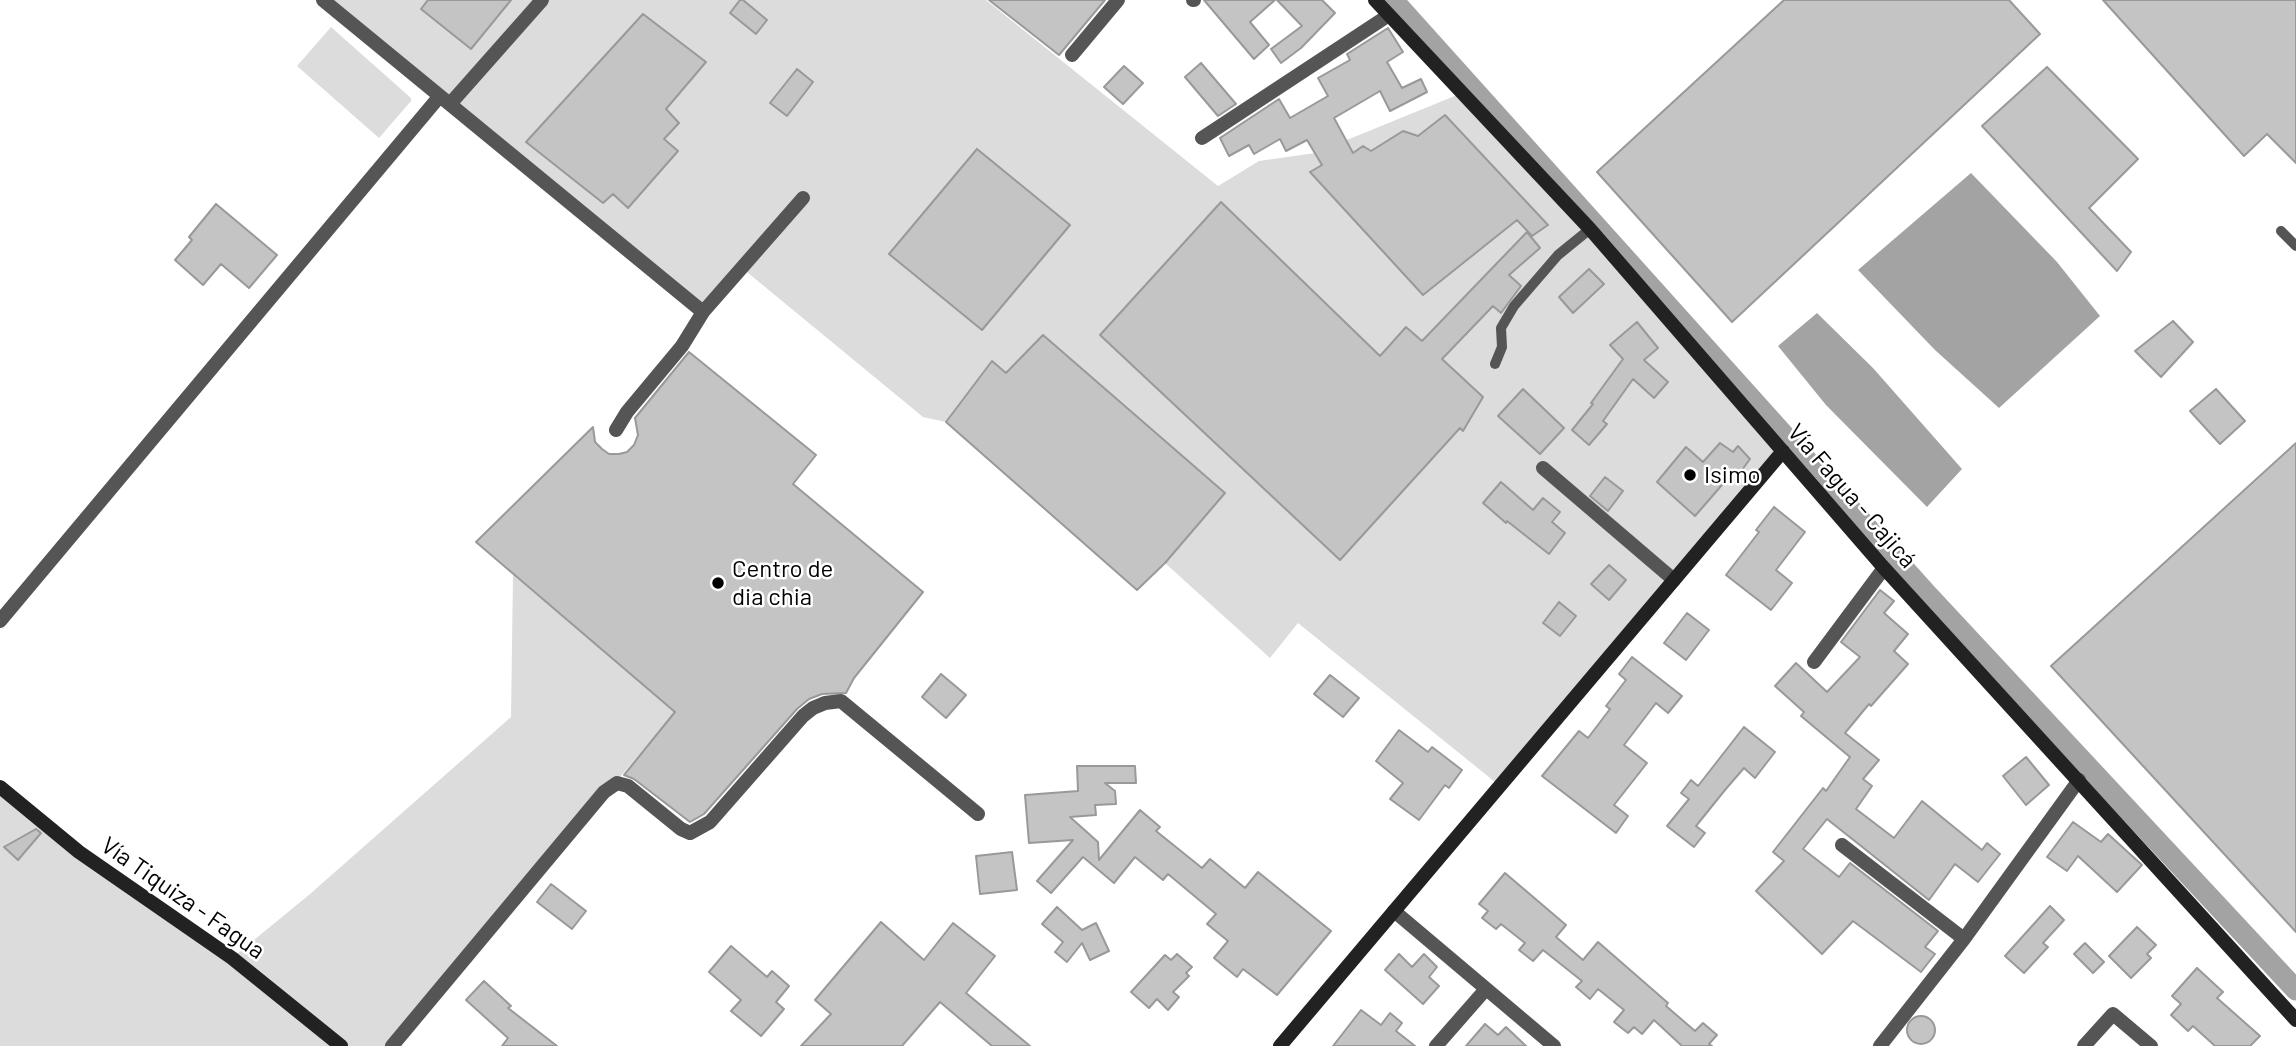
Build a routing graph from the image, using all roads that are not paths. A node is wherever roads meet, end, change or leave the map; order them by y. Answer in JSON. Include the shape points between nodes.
{"nodes":[{"id":1,"x":542,"y":0,"type":"edge"},
{"id":2,"x":1375,"y":0,"type":"edge"},
{"id":3,"x":1116,"y":1,"type":"edge"},
{"id":4,"x":328,"y":2,"type":"edge"},
{"id":5,"x":1389,"y":15,"type":"junction"},
{"id":6,"x":1072,"y":55,"type":"dead end"},
{"id":7,"x":444,"y":101,"type":"junction"},
{"id":8,"x":1202,"y":138,"type":"dead end"},
{"id":9,"x":803,"y":198,"type":"dead end"},
{"id":10,"x":1590,"y":229,"type":"junction"},
{"id":11,"x":2281,"y":231,"type":"dead end"},
{"id":12,"x":2296,"y":246,"type":"edge"},
{"id":13,"x":703,"y":312,"type":"junction"},
{"id":14,"x":1495,"y":365,"type":"dead end"},
{"id":15,"x":616,"y":430,"type":"dead end"},
{"id":16,"x":1783,"y":451,"type":"junction"},
{"id":17,"x":1543,"y":468,"type":"dead end"},
{"id":18,"x":1884,"y":568,"type":"junction"},
{"id":19,"x":1674,"y":580,"type":"junction"},
{"id":20,"x":0,"y":621,"type":"edge"},
{"id":21,"x":1814,"y":662,"type":"dead end"},
{"id":22,"x":2079,"y":780,"type":"junction"},
{"id":23,"x":0,"y":787,"type":"edge"},
{"id":24,"x":978,"y":814,"type":"dead end"},
{"id":25,"x":1842,"y":845,"type":"dead end"},
{"id":26,"x":1394,"y":911,"type":"junction"},
{"id":27,"x":1964,"y":939,"type":"junction"},
{"id":28,"x":1486,"y":989,"type":"junction"},
{"id":29,"x":2296,"y":1020,"type":"edge"},
{"id":30,"x":341,"y":1046,"type":"edge"},
{"id":31,"x":392,"y":1046,"type":"edge"},
{"id":32,"x":1280,"y":1046,"type":"edge"},
{"id":33,"x":1436,"y":1046,"type":"edge"},
{"id":34,"x":1554,"y":1046,"type":"edge"},
{"id":35,"x":1880,"y":1046,"type":"edge"},
{"id":36,"x":2084,"y":1046,"type":"edge"},
{"id":37,"x":2151,"y":1046,"type":"edge"}],
"edges":[{"from":1,"to":7,"type":"street"},
{"from":2,"to":5,"type":"street","name":"Vía Fagua - Cajicá"},
{"from":3,"to":6,"type":"street"},
{"from":4,"to":7,"type":"street"},
{"from":5,"to":8,"type":"street"},
{"from":5,"to":10,"type":"street","name":"Vía Fagua - Cajicá"},
{"from":7,"to":13,"type":"street"},
{"from":7,"to":20,"type":"street"},
{"from":9,"to":13,"type":"street"},
{"from":10,"to":14,"type":"lane","via":[[1558,255],[1514,306],[1501,328],[1502,346]]},
{"from":10,"to":16,"type":"street","name":"Vía Fagua - Cajicá"},
{"from":11,"to":12,"type":"lane"},
{"from":13,"to":15,"type":"street"},
{"from":16,"to":18,"type":"street","name":"Vía Fagua - Cajicá"},
{"from":16,"to":19,"type":"street"},
{"from":17,"to":19,"type":"street"},
{"from":18,"to":21,"type":"street"},
{"from":18,"to":22,"type":"street","name":"Vía Fagua - Cajicá"},
{"from":19,"to":26,"type":"street"},
{"from":22,"to":27,"type":"street"},
{"from":22,"to":29,"type":"street","name":"Vía Fagua - Cajicá"},
{"from":23,"to":30,"type":"street","name":"Vía Tiquiza - Fagua","via":[[79,852],[232,958]]},
{"from":24,"to":31,"type":"street","via":[[841,701],[825,703],[803,716],[710,822],[690,833],[628,786],[617,783],[604,792]]},
{"from":25,"to":27,"type":"street"},
{"from":26,"to":28,"type":"street"},
{"from":26,"to":32,"type":"street"},
{"from":27,"to":35,"type":"street"},
{"from":28,"to":33,"type":"street"},
{"from":28,"to":34,"type":"street"},
{"from":36,"to":37,"type":"street","via":[[2113,1014]]}]}
